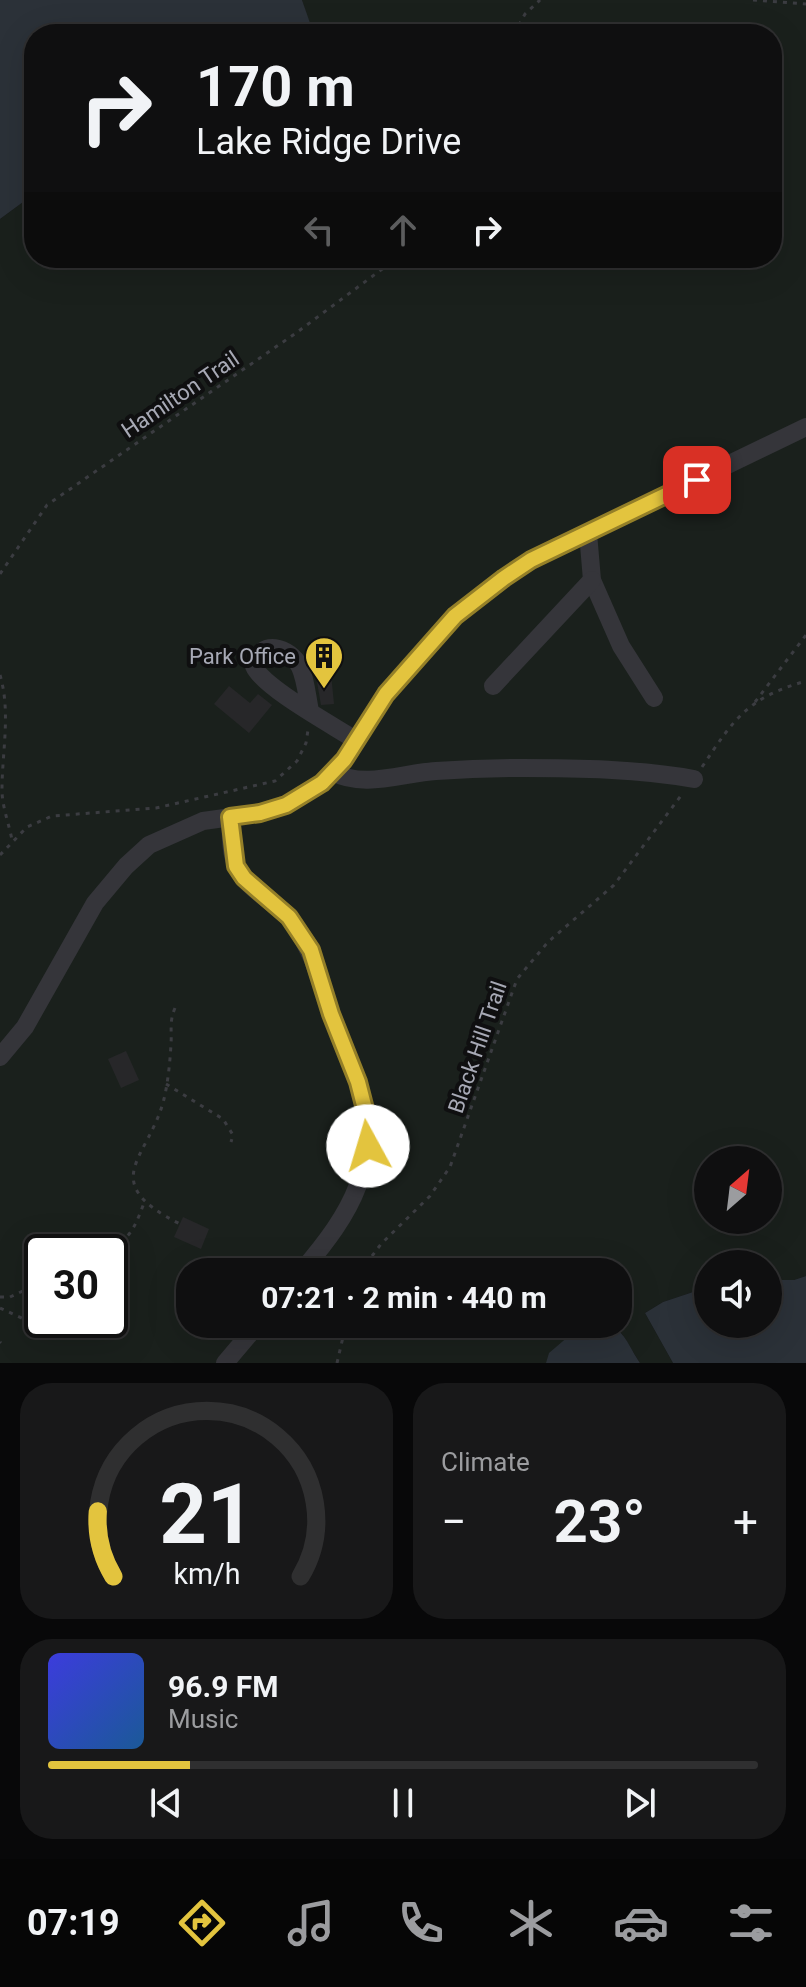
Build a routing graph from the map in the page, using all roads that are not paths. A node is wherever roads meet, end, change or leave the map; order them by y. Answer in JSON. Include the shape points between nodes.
{"nodes":[{"id":1,"x":806,"y":427,"type":"edge"},
{"id":2,"x":588,"y":533,"type":"junction"},
{"id":3,"x":592,"y":580,"type":"junction"},
{"id":4,"x":493,"y":686,"type":"dead end"},
{"id":5,"x":654,"y":698,"type":"dead end"},
{"id":6,"x":309,"y":717,"type":"road end"},
{"id":7,"x":357,"y":741,"type":"junction"},
{"id":8,"x":333,"y":772,"type":"junction"},
{"id":9,"x":694,"y":779,"type":"road end"},
{"id":10,"x":230,"y":817,"type":"junction"},
{"id":11,"x":0,"y":1057,"type":"edge"},
{"id":12,"x":313,"y":1258,"type":"edge"},
{"id":13,"x":246,"y":1338,"type":"edge"},
{"id":14,"x":225,"y":1363,"type":"edge"}],
"edges":[{"from":1,"to":2,"type":"street"},
{"from":2,"to":3,"type":"street"},
{"from":2,"to":7,"type":"street","via":[[531,560],[455,616],[386,694]]},
{"from":3,"to":4,"type":"street"},
{"from":3,"to":5,"type":"street","via":[[621,646]]},
{"from":6,"to":7,"type":"street"},
{"from":7,"to":8,"type":"street"},
{"from":8,"to":9,"type":"street","via":[[365,780],[523,768]]},
{"from":8,"to":10,"type":"street","via":[[286,805]]},
{"from":10,"to":11,"type":"street","via":[[203,821],[149,845],[126,866],[95,903],[25,1027]]},
{"from":10,"to":12,"type":"street","via":[[236,866],[289,917],[311,950],[366,1113],[368,1146],[361,1177],[349,1207]]},
{"from":13,"to":14,"type":"street"}]}
